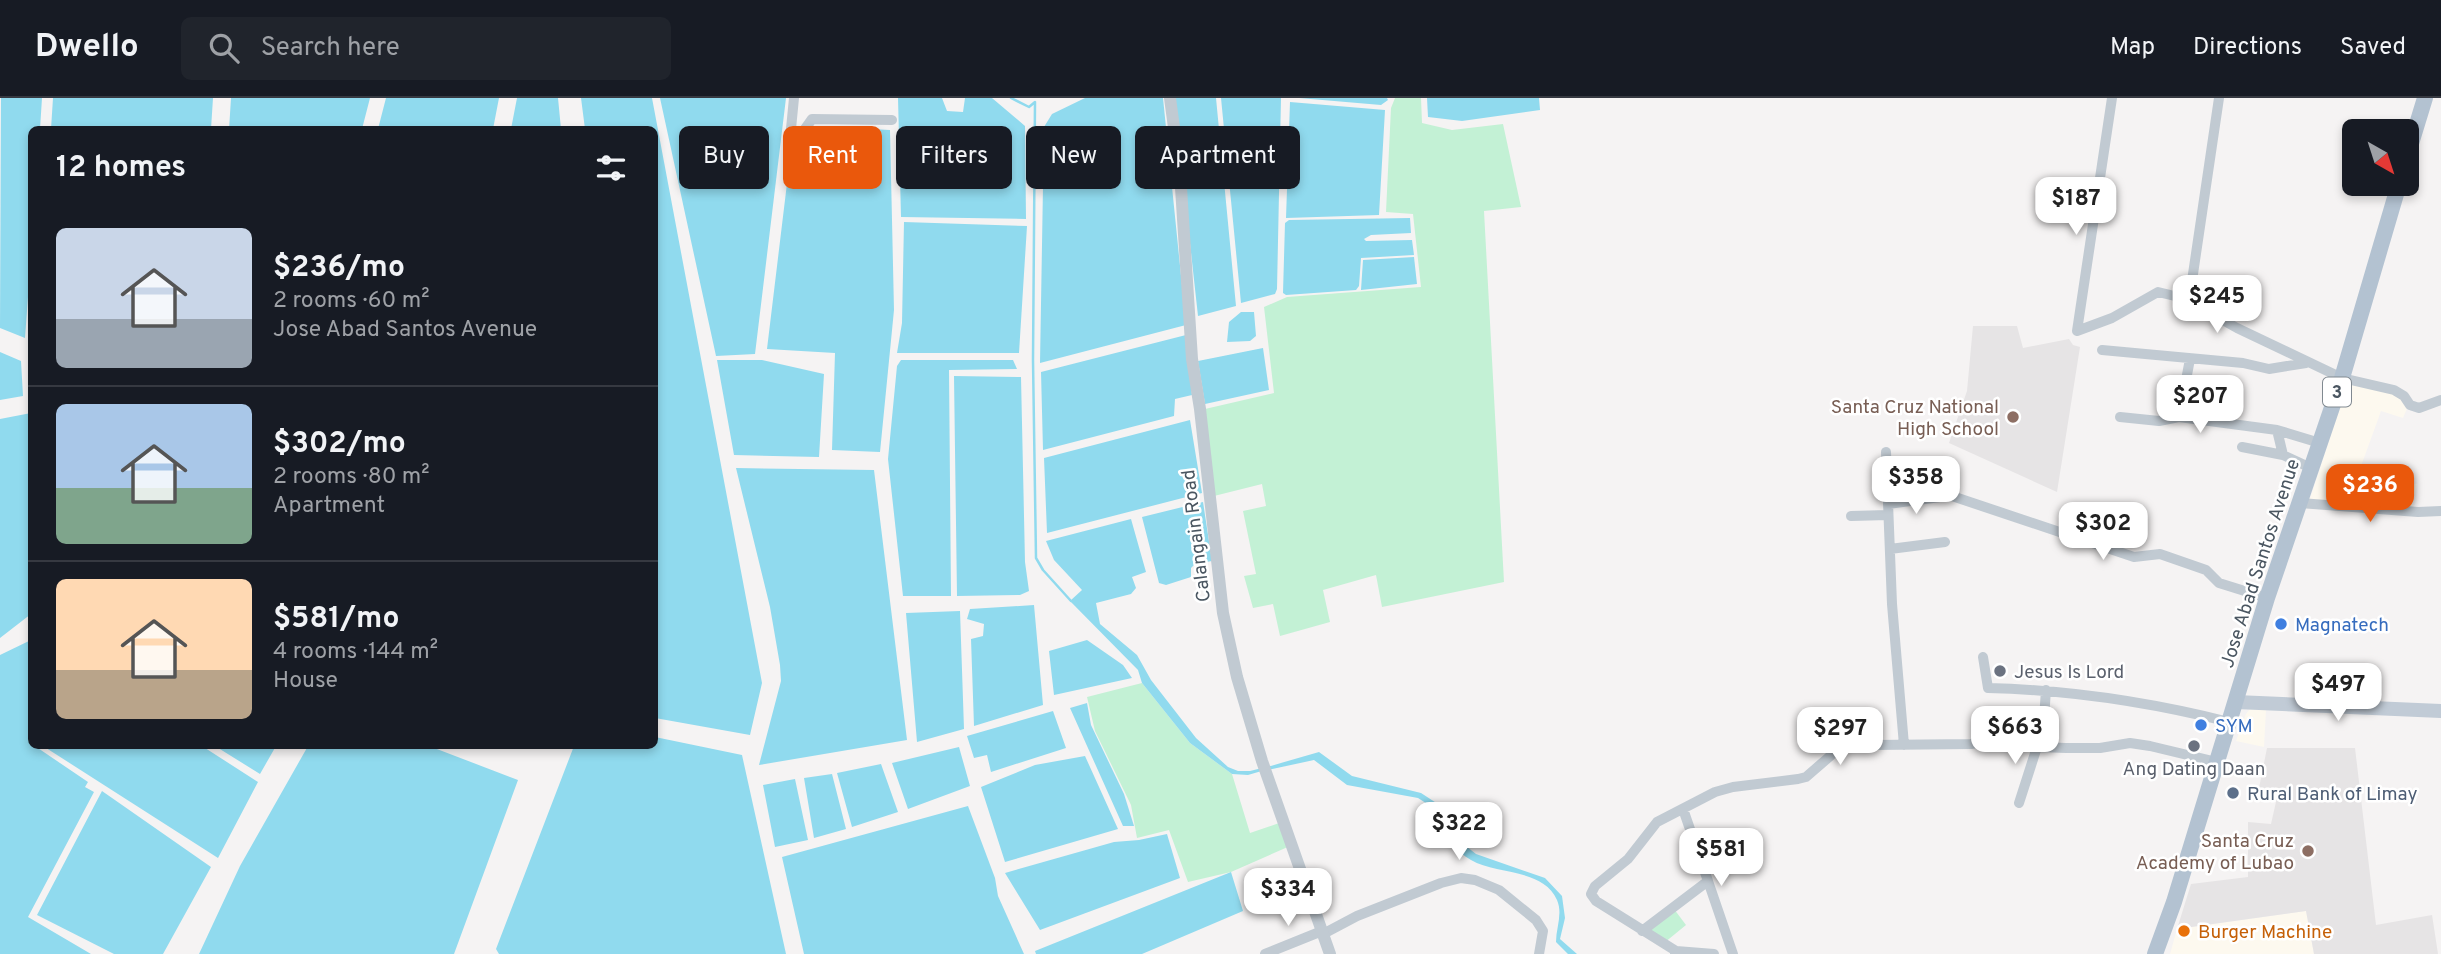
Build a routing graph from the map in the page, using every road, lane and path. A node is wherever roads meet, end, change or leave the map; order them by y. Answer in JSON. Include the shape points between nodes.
{"nodes":[{"id":1,"x":794,"y":98,"type":"edge"},
{"id":2,"x":1170,"y":98,"type":"edge"},
{"id":3,"x":2112,"y":98,"type":"edge"},
{"id":4,"x":2218,"y":98,"type":"edge"},
{"id":5,"x":2425,"y":98,"type":"edge"},
{"id":6,"x":2419,"y":119,"type":"edge"},
{"id":7,"x":892,"y":120,"type":"dead end"},
{"id":8,"x":2395,"y":196,"type":"edge"},
{"id":9,"x":2189,"y":302,"type":"junction"},
{"id":10,"x":2102,"y":350,"type":"dead end"},
{"id":11,"x":2190,"y":359,"type":"junction"},
{"id":12,"x":2306,"y":363,"type":"junction"},
{"id":13,"x":2342,"y":378,"type":"junction"},
{"id":14,"x":2441,"y":400,"type":"edge"},
{"id":15,"x":2120,"y":417,"type":"dead end"},
{"id":16,"x":2179,"y":417,"type":"junction"},
{"id":17,"x":2277,"y":430,"type":"junction"},
{"id":18,"x":2320,"y":443,"type":"junction"},
{"id":19,"x":2242,"y":447,"type":"dead end"},
{"id":20,"x":1886,"y":452,"type":"dead end"},
{"id":21,"x":2283,"y":455,"type":"junction"},
{"id":22,"x":2312,"y":468,"type":"junction"},
{"id":23,"x":2300,"y":503,"type":"junction"},
{"id":24,"x":1888,"y":504,"type":"junction"},
{"id":25,"x":2441,"y":511,"type":"edge"},
{"id":26,"x":1888,"y":515,"type":"junction"},
{"id":27,"x":1851,"y":516,"type":"dead end"},
{"id":28,"x":1945,"y":542,"type":"dead end"},
{"id":29,"x":1890,"y":549,"type":"junction"},
{"id":30,"x":2267,"y":598,"type":"junction"},
{"id":31,"x":1983,"y":657,"type":"dead end"},
{"id":32,"x":2046,"y":690,"type":"junction"},
{"id":33,"x":2236,"y":702,"type":"junction"},
{"id":34,"x":2441,"y":711,"type":"edge"},
{"id":35,"x":2229,"y":722,"type":"junction"},
{"id":36,"x":1904,"y":746,"type":"junction"},
{"id":37,"x":2040,"y":747,"type":"junction"},
{"id":38,"x":2217,"y":762,"type":"junction"},
{"id":39,"x":2019,"y":803,"type":"dead end"},
{"id":40,"x":1682,"y":808,"type":"junction"},
{"id":41,"x":1708,"y":881,"type":"junction"},
{"id":42,"x":1642,"y":931,"type":"junction"},
{"id":43,"x":1323,"y":932,"type":"junction"},
{"id":44,"x":1676,"y":953,"type":"edge"},
{"id":45,"x":1265,"y":954,"type":"edge"},
{"id":46,"x":1330,"y":954,"type":"edge"},
{"id":47,"x":1539,"y":954,"type":"edge"},
{"id":48,"x":1714,"y":954,"type":"edge"},
{"id":49,"x":1733,"y":954,"type":"edge"},
{"id":50,"x":2155,"y":954,"type":"edge"}],
"edges":[{"from":1,"to":7,"type":"street","via":[[790,139],[800,136],[812,119]]},
{"from":2,"to":43,"type":"street","name":"Calangain Road","via":[[1180,172],[1192,359],[1223,613],[1264,766]]},
{"from":3,"to":9,"type":"street","via":[[2077,331],[2158,292]]},
{"from":4,"to":9,"type":"street"},
{"from":5,"to":6,"type":"main road"},
{"from":8,"to":13,"type":"main road","name":"Jose Abad Santos Avenue","number":"3"},
{"from":9,"to":12,"type":"street"},
{"from":10,"to":11,"type":"street"},
{"from":11,"to":12,"type":"street","via":[[2269,369]]},
{"from":11,"to":16,"type":"street"},
{"from":12,"to":13,"type":"street"},
{"from":13,"to":14,"type":"street","via":[[2394,390],[2419,408]]},
{"from":13,"to":18,"type":"main road","name":"Jose Abad Santos Avenue","number":"3"},
{"from":15,"to":16,"type":"street","via":[[2159,421]]},
{"from":16,"to":17,"type":"street"},
{"from":17,"to":18,"type":"street"},
{"from":17,"to":21,"type":"street"},
{"from":18,"to":22,"type":"main road","name":"Jose Abad Santos Avenue","number":"3"},
{"from":19,"to":21,"type":"street"},
{"from":20,"to":24,"type":"street"},
{"from":21,"to":22,"type":"street"},
{"from":22,"to":23,"type":"main road","name":"Jose Abad Santos Avenue","number":"3"},
{"from":23,"to":25,"type":"street"},
{"from":23,"to":30,"type":"main road","name":"Jose Abad Santos Avenue","number":"3"},
{"from":24,"to":26,"type":"street"},
{"from":24,"to":30,"type":"street","via":[[1943,496],[2134,556],[2160,554],[2206,570],[2219,583]]},
{"from":26,"to":27,"type":"street"},
{"from":26,"to":29,"type":"street"},
{"from":28,"to":29,"type":"street"},
{"from":29,"to":36,"type":"street"},
{"from":30,"to":33,"type":"main road","name":"Jose Abad Santos Avenue","number":"3"},
{"from":31,"to":32,"type":"street","via":[[1987,688]]},
{"from":32,"to":35,"type":"street","via":[[2154,705]]},
{"from":32,"to":37,"type":"street"},
{"from":33,"to":34,"type":"main road"},
{"from":33,"to":35,"type":"main road","name":"Jose Abad Santos Avenue","number":"3"},
{"from":35,"to":38,"type":"main road","name":"Jose Abad Santos Avenue","number":"3"},
{"from":36,"to":37,"type":"street","via":[[1994,740]]},
{"from":36,"to":40,"type":"street","via":[[1844,748],[1806,777],[1734,787]]},
{"from":37,"to":38,"type":"street","via":[[2100,748],[2130,743]]},
{"from":37,"to":39,"type":"street"},
{"from":38,"to":50,"type":"main road","name":"Jose Abad Santos Avenue","number":"3"},
{"from":40,"to":41,"type":"street"},
{"from":40,"to":42,"type":"street","via":[[1657,822],[1628,859],[1591,894]]},
{"from":41,"to":42,"type":"street"},
{"from":41,"to":49,"type":"street"},
{"from":42,"to":44,"type":"street"},
{"from":43,"to":45,"type":"street"},
{"from":43,"to":46,"type":"street","name":"Calangain Road"},
{"from":43,"to":47,"type":"street","via":[[1441,883],[1468,878],[1500,890],[1541,925],[1544,937]]},
{"from":44,"to":48,"type":"street"}]}
